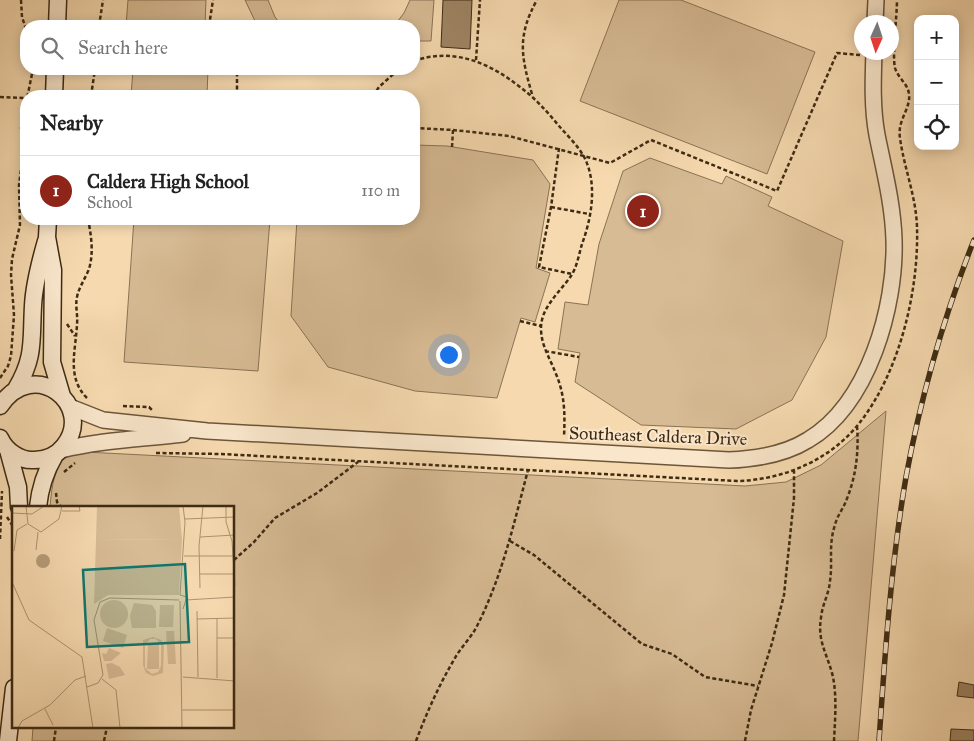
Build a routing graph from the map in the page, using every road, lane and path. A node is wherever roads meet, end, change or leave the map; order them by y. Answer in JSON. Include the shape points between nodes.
{"nodes":[{"id":1,"x":21,"y":0,"type":"edge"},
{"id":2,"x":58,"y":0,"type":"edge"},
{"id":3,"x":103,"y":0,"type":"edge"},
{"id":4,"x":212,"y":0,"type":"edge"},
{"id":5,"x":480,"y":0,"type":"edge"},
{"id":6,"x":537,"y":0,"type":"edge"},
{"id":7,"x":876,"y":0,"type":"edge"},
{"id":8,"x":897,"y":0,"type":"edge"},
{"id":9,"x":875,"y":15,"type":"edge"},
{"id":10,"x":23,"y":20,"type":"edge"},
{"id":11,"x":57,"y":20,"type":"edge"},
{"id":12,"x":100,"y":20,"type":"edge"},
{"id":13,"x":210,"y":20,"type":"edge"},
{"id":14,"x":854,"y":53,"type":"edge"},
{"id":15,"x":420,"y":59,"type":"edge"},
{"id":16,"x":476,"y":60,"type":"junction"},
{"id":17,"x":874,"y":60,"type":"edge"},
{"id":18,"x":32,"y":75,"type":"edge"},
{"id":19,"x":55,"y":75,"type":"edge"},
{"id":20,"x":94,"y":75,"type":"edge"},
{"id":21,"x":237,"y":75,"type":"edge"},
{"id":22,"x":392,"y":75,"type":"edge"},
{"id":23,"x":28,"y":90,"type":"edge"},
{"id":24,"x":54,"y":90,"type":"edge"},
{"id":25,"x":92,"y":90,"type":"edge"},
{"id":26,"x":237,"y":90,"type":"edge"},
{"id":27,"x":377,"y":90,"type":"edge"},
{"id":28,"x":533,"y":96,"type":"junction"},
{"id":29,"x":0,"y":97,"type":"edge"},
{"id":30,"x":20,"y":98,"type":"edge"},
{"id":31,"x":420,"y":128,"type":"edge"},
{"id":32,"x":453,"y":130,"type":"junction"},
{"id":33,"x":452,"y":147,"type":"dead end"},
{"id":34,"x":558,"y":148,"type":"junction"},
{"id":35,"x":583,"y":155,"type":"junction"},
{"id":36,"x":20,"y":177,"type":"edge"},
{"id":37,"x":552,"y":207,"type":"junction"},
{"id":38,"x":590,"y":214,"type":"junction"},
{"id":39,"x":20,"y":225,"type":"edge"},
{"id":40,"x":20,"y":225,"type":"edge"},
{"id":41,"x":48,"y":225,"type":"edge"},
{"id":42,"x":89,"y":225,"type":"edge"},
{"id":43,"x":47,"y":237,"type":"junction"},
{"id":44,"x":572,"y":274,"type":"junction"},
{"id":45,"x":520,"y":321,"type":"dead end"},
{"id":46,"x":541,"y":326,"type":"junction"},
{"id":47,"x":545,"y":351,"type":"junction"},
{"id":48,"x":580,"y":357,"type":"dead end"},
{"id":49,"x":0,"y":378,"type":"edge"},
{"id":50,"x":6,"y":397,"type":"edge"},
{"id":51,"x":89,"y":400,"type":"dead end"},
{"id":52,"x":66,"y":402,"type":"junction"},
{"id":53,"x":122,"y":406,"type":"dead end"},
{"id":54,"x":148,"y":407,"type":"dead end"},
{"id":55,"x":857,"y":426,"type":"junction"},
{"id":56,"x":207,"y":431,"type":"junction"},
{"id":57,"x":564,"y":440,"type":"dead end"},
{"id":58,"x":2,"y":443,"type":"edge"},
{"id":59,"x":58,"y":452,"type":"junction"},
{"id":60,"x":150,"y":453,"type":"dead end"},
{"id":61,"x":81,"y":460,"type":"dead end"},
{"id":62,"x":360,"y":461,"type":"junction"},
{"id":63,"x":528,"y":470,"type":"junction"},
{"id":64,"x":794,"y":471,"type":"junction"},
{"id":65,"x":62,"y":474,"type":"dead end"},
{"id":66,"x":2,"y":486,"type":"dead end"},
{"id":67,"x":56,"y":490,"type":"dead end"},
{"id":68,"x":19,"y":506,"type":"edge"},
{"id":69,"x":38,"y":506,"type":"edge"},
{"id":70,"x":60,"y":506,"type":"edge"},
{"id":71,"x":0,"y":539,"type":"edge"},
{"id":72,"x":510,"y":540,"type":"junction"},
{"id":73,"x":235,"y":559,"type":"edge"},
{"id":74,"x":758,"y":686,"type":"junction"},
{"id":75,"x":12,"y":706,"type":"edge"},
{"id":76,"x":56,"y":728,"type":"edge"},
{"id":77,"x":107,"y":728,"type":"edge"},
{"id":78,"x":8,"y":741,"type":"edge"},
{"id":79,"x":54,"y":741,"type":"edge"},
{"id":80,"x":104,"y":741,"type":"edge"},
{"id":81,"x":416,"y":741,"type":"edge"},
{"id":82,"x":745,"y":741,"type":"edge"},
{"id":83,"x":834,"y":741,"type":"edge"}],
"edges":[{"from":1,"to":10,"type":"path"},
{"from":2,"to":11,"type":"main road"},
{"from":3,"to":12,"type":"path"},
{"from":4,"to":13,"type":"path"},
{"from":5,"to":16,"type":"path"},
{"from":6,"to":28,"type":"path","via":[[525,25],[522,51]]},
{"from":7,"to":9,"type":"street"},
{"from":8,"to":55,"type":"path","via":[[895,68],[909,92],[900,122],[900,137],[914,198],[917,250],[899,346],[881,387]]},
{"from":14,"to":35,"type":"path","via":[[836,53],[777,192],[651,140],[610,163]]},
{"from":15,"to":16,"type":"path","via":[[436,55]]},
{"from":16,"to":28,"type":"path"},
{"from":17,"to":56,"type":"street","name":"Southeast Caldera Drive","via":[[874,112],[894,239],[888,307],[881,334],[859,385],[841,412],[808,441],[758,458],[729,460]]},
{"from":18,"to":23,"type":"path"},
{"from":19,"to":24,"type":"main road"},
{"from":20,"to":25,"type":"path"},
{"from":21,"to":26,"type":"path"},
{"from":22,"to":27,"type":"path"},
{"from":28,"to":35,"type":"path"},
{"from":29,"to":30,"type":"path"},
{"from":31,"to":32,"type":"path"},
{"from":32,"to":33,"type":"path"},
{"from":32,"to":34,"type":"path","via":[[509,136]]},
{"from":34,"to":35,"type":"path"},
{"from":34,"to":37,"type":"path"},
{"from":35,"to":38,"type":"path","via":[[592,184]]},
{"from":36,"to":39,"type":"path"},
{"from":37,"to":38,"type":"path"},
{"from":37,"to":44,"type":"path","via":[[539,267]]},
{"from":38,"to":44,"type":"path"},
{"from":40,"to":49,"type":"path","via":[[12,259],[14,314],[11,356]]},
{"from":41,"to":43,"type":"main road"},
{"from":42,"to":51,"type":"path","via":[[91,255],[76,299],[73,362],[74,378]]},
{"from":43,"to":50,"type":"main road","via":[[34,296],[30,360],[24,375]]},
{"from":43,"to":52,"type":"main road","via":[[53,270],[52,362]]},
{"from":44,"to":46,"type":"path","via":[[546,308]]},
{"from":45,"to":46,"type":"path"},
{"from":46,"to":47,"type":"path"},
{"from":47,"to":48,"type":"path"},
{"from":47,"to":57,"type":"path","via":[[563,393]]},
{"from":50,"to":52,"type":"main road","via":[[28,384],[40,384],[52,388]]},
{"from":52,"to":56,"type":"street","name":"Southeast Caldera Drive","via":[[103,420]]},
{"from":52,"to":59,"type":"main road","via":[[73,418],[72,430],[68,441]]},
{"from":53,"to":54,"type":"path"},
{"from":55,"to":64,"type":"path","via":[[827,452]]},
{"from":55,"to":83,"type":"path","via":[[855,472],[830,544],[831,579],[821,616],[820,636],[832,676],[835,701]]},
{"from":56,"to":59,"type":"street","name":"Southeast Caldera Drive","via":[[101,442]]},
{"from":58,"to":59,"type":"main road","via":[[19,457],[31,460],[44,460]]},
{"from":58,"to":68,"type":"main road","via":[[18,487]]},
{"from":59,"to":69,"type":"main road","via":[[46,471]]},
{"from":60,"to":62,"type":"path"},
{"from":61,"to":65,"type":"path"},
{"from":62,"to":63,"type":"path"},
{"from":62,"to":73,"type":"path","via":[[317,493],[275,518]]},
{"from":63,"to":64,"type":"path","via":[[737,480],[754,480]]},
{"from":63,"to":72,"type":"path"},
{"from":64,"to":74,"type":"path","via":[[784,595]]},
{"from":66,"to":71,"type":"path"},
{"from":67,"to":70,"type":"path"},
{"from":72,"to":74,"type":"path","via":[[534,555],[642,644],[672,654],[705,677]]},
{"from":72,"to":81,"type":"path","via":[[476,628],[456,655],[436,692]]},
{"from":74,"to":82,"type":"path"},
{"from":75,"to":78,"type":"main road"},
{"from":76,"to":79,"type":"path"},
{"from":77,"to":80,"type":"path"}]}
